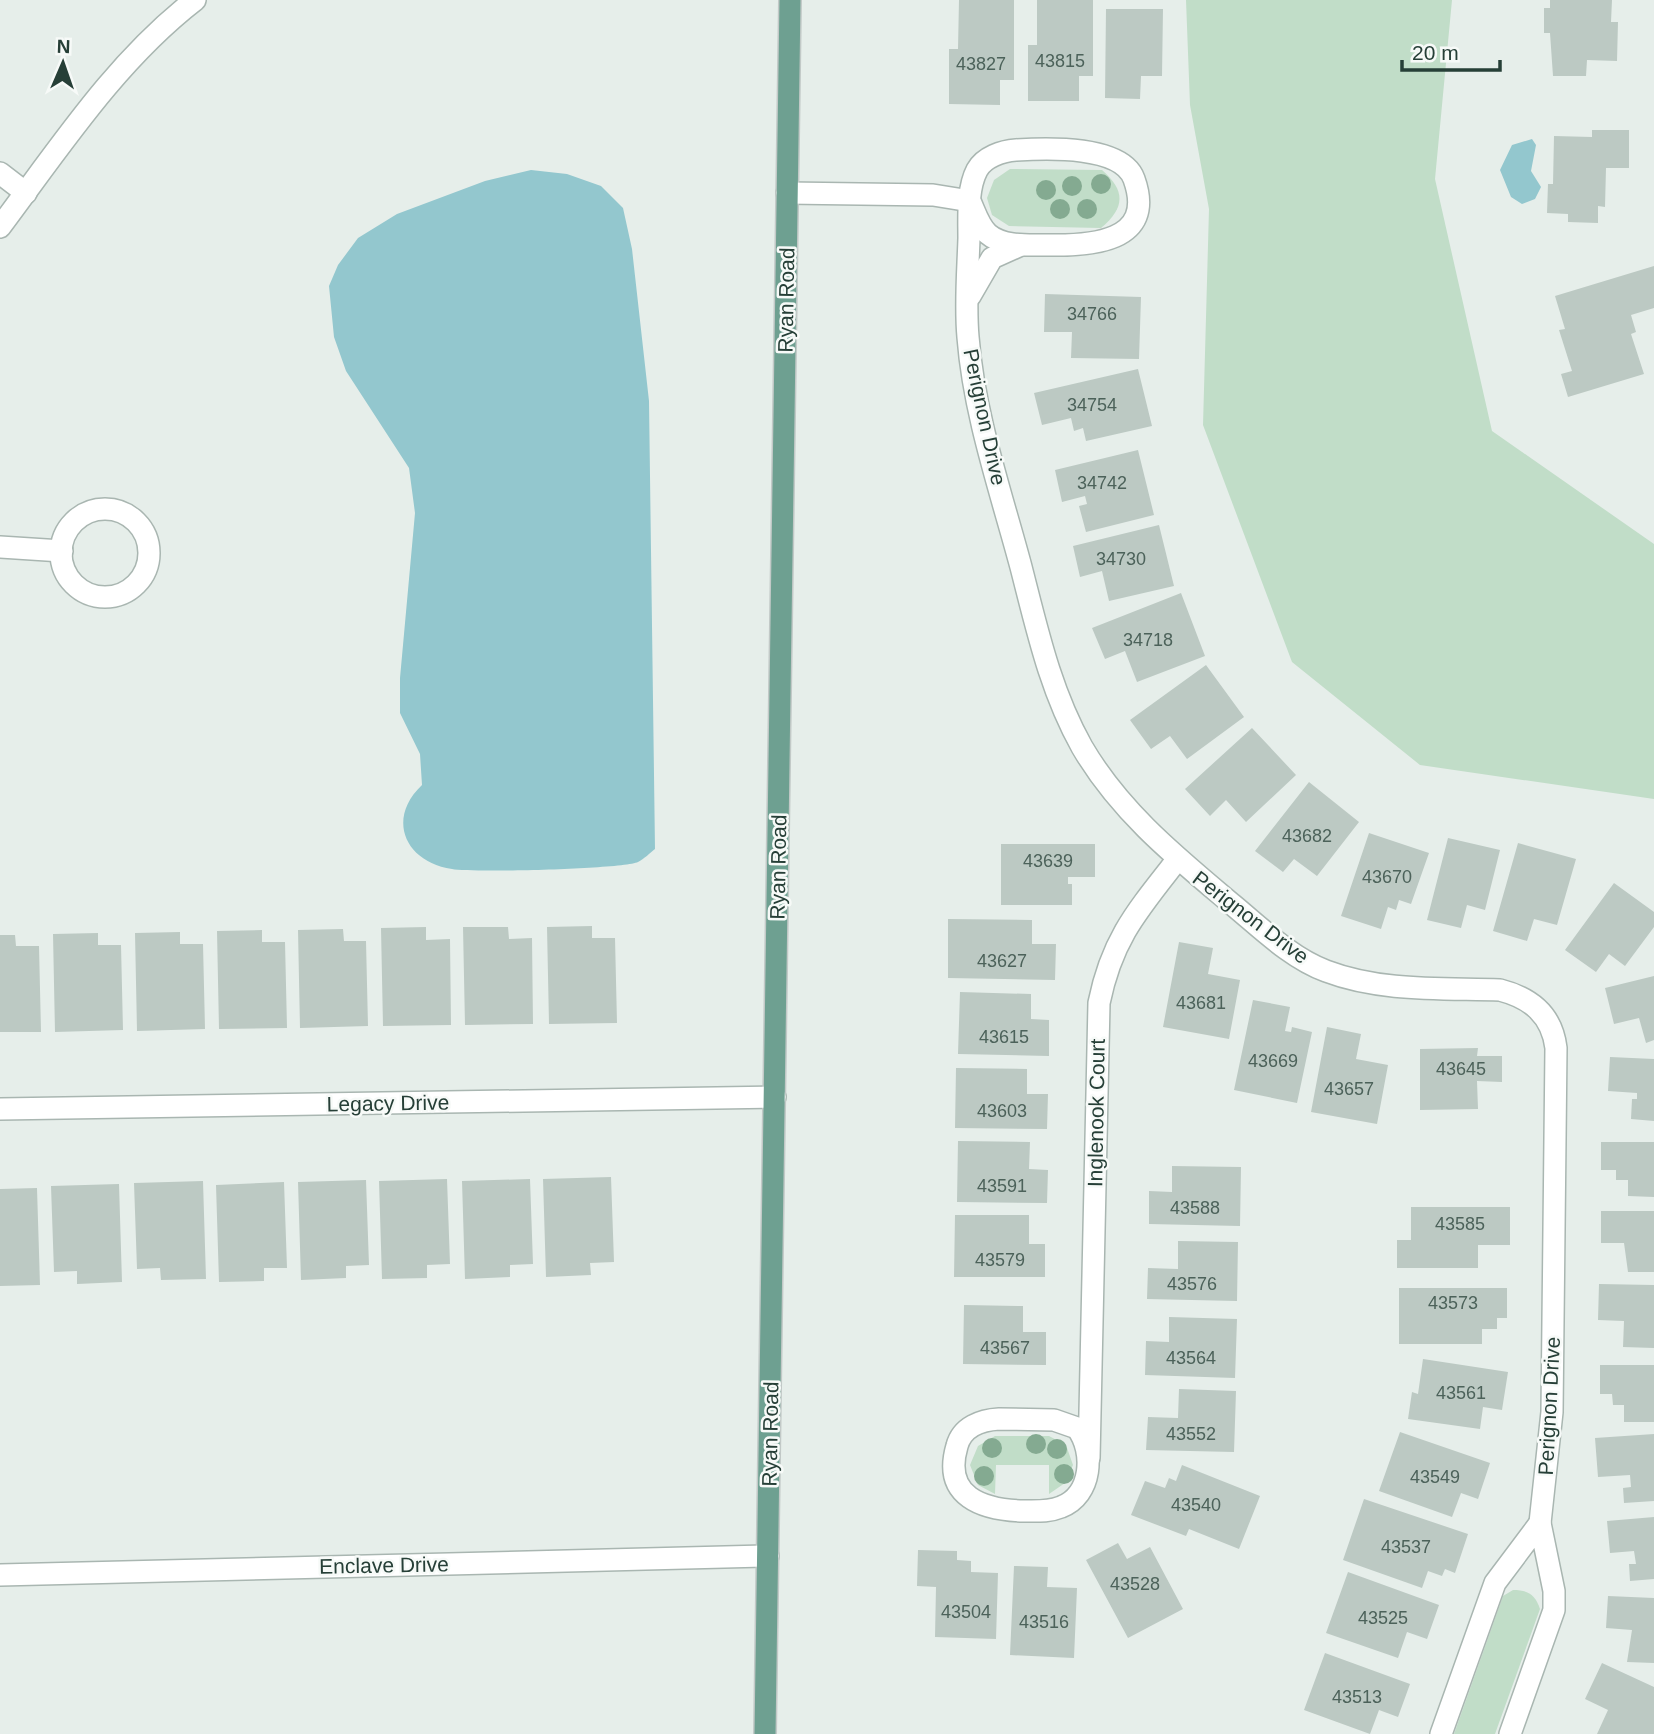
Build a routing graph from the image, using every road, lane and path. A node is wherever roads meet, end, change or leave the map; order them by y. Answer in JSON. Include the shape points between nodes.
{"nodes":[{"id":1,"x":195,"y":0,"type":"edge"},
{"id":2,"x":790,"y":0,"type":"edge"},
{"id":3,"x":0,"y":173,"type":"edge"},
{"id":4,"x":26,"y":193,"type":"junction"},
{"id":5,"x":787,"y":193,"type":"junction"},
{"id":6,"x":970,"y":201,"type":"junction"},
{"id":7,"x":0,"y":227,"type":"edge"},
{"id":8,"x":1021,"y":244,"type":"junction"},
{"id":9,"x":967,"y":301,"type":"junction"},
{"id":10,"x":0,"y":547,"type":"edge"},
{"id":11,"x":62,"y":551,"type":"junction"},
{"id":12,"x":1177,"y":860,"type":"junction"},
{"id":13,"x":775,"y":1097,"type":"junction"},
{"id":14,"x":0,"y":1109,"type":"edge"},
{"id":15,"x":1091,"y":1387,"type":"junction"},
{"id":16,"x":1038,"y":1420,"type":"junction"},
{"id":17,"x":1089,"y":1458,"type":"junction"},
{"id":18,"x":1540,"y":1523,"type":"junction"},
{"id":19,"x":768,"y":1556,"type":"junction"},
{"id":20,"x":0,"y":1575,"type":"edge"},
{"id":21,"x":765,"y":1734,"type":"edge"},
{"id":22,"x":1441,"y":1734,"type":"edge"},
{"id":23,"x":1510,"y":1734,"type":"edge"}],
"edges":[{"from":1,"to":4,"type":"street","via":[[156,31],[123,66]]},
{"from":2,"to":5,"type":"main road","name":"Ryan Road"},
{"from":3,"to":4,"type":"street"},
{"from":4,"to":7,"type":"street"},
{"from":5,"to":6,"type":"street","via":[[933,195]]},
{"from":5,"to":13,"type":"main road","name":"Ryan Road"},
{"from":6,"to":8,"type":"street","name":"Perignon Drive","via":[[988,235]]},
{"from":6,"to":8,"type":"street","name":"Perignon Drive","via":[[977,171],[988,158],[1012,150],[1100,153],[1121,161],[1134,177],[1138,202],[1131,223],[1117,237],[1099,244]]},
{"from":6,"to":9,"type":"street","name":"Perignon Drive"},
{"from":8,"to":9,"type":"street","name":"Perignon Drive","via":[[992,258]]},
{"from":9,"to":12,"type":"street","name":"Perignon Drive","via":[[976,390],[1050,679],[1098,775]]},
{"from":10,"to":11,"type":"street"},
{"from":11,"to":11,"type":"street","via":[[76,587],[100,597],[126,592],[149,562],[146,536],[129,516],[117,511],[91,512],[80,518],[64,538]]},
{"from":12,"to":15,"type":"street","name":"Inglenook Court","via":[[1118,939],[1099,1003]]},
{"from":12,"to":18,"type":"street","name":"Perignon Drive","via":[[1269,935],[1324,970],[1393,986],[1500,990],[1516,994],[1544,1014],[1555,1038],[1556,1075],[1552,1412]]},
{"from":13,"to":14,"type":"street","name":"Legacy Drive"},
{"from":13,"to":19,"type":"main road","name":"Ryan Road"},
{"from":15,"to":16,"type":"street","name":"Inglenook Court","via":[[1068,1410]]},
{"from":15,"to":17,"type":"street","name":"Inglenook Court"},
{"from":16,"to":17,"type":"street","name":"Inglenook Court","via":[[1067,1422],[1077,1428]]},
{"from":16,"to":17,"type":"street","name":"Inglenook Court","via":[[988,1420],[966,1430],[958,1441],[953,1457],[957,1482],[978,1505],[995,1510],[1061,1507],[1071,1502],[1084,1483]]},
{"from":18,"to":22,"type":"street","via":[[1495,1583]]},
{"from":18,"to":23,"type":"street","name":"Perignon Drive","via":[[1554,1610]]},
{"from":19,"to":20,"type":"street","name":"Enclave Drive"},
{"from":19,"to":21,"type":"main road","name":"Ryan Road"}]}
